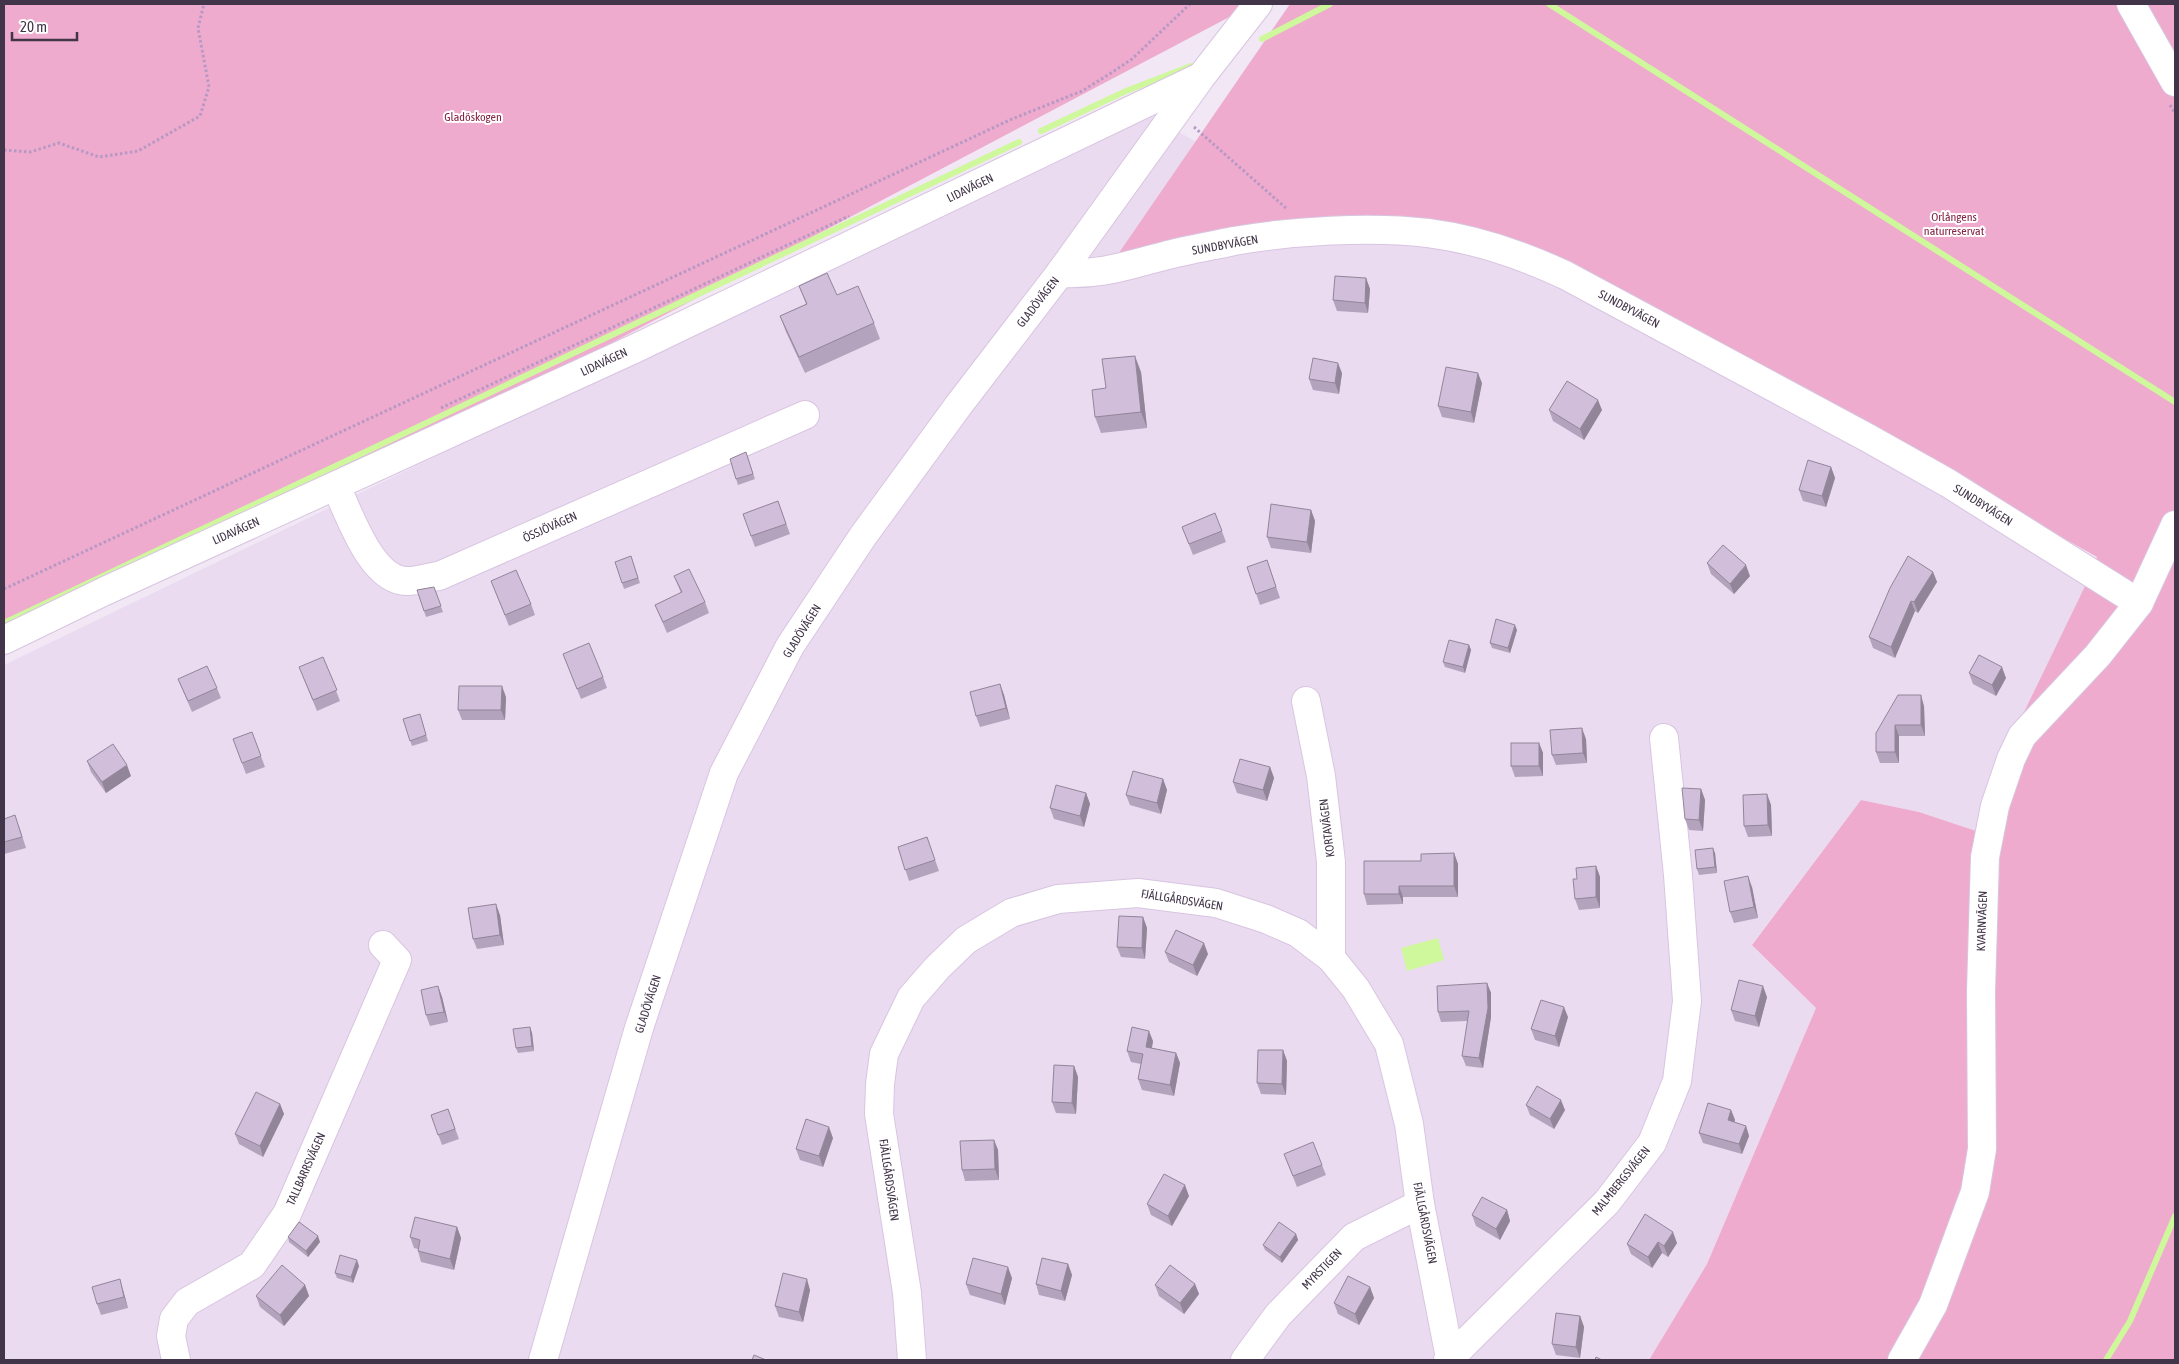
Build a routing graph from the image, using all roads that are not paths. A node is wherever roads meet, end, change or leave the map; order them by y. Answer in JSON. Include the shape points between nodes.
{"nodes":[{"id":1,"x":1258,"y":4,"type":"edge"},
{"id":2,"x":2131,"y":4,"type":"edge"},
{"id":3,"x":1201,"y":77,"type":"junction"},
{"id":4,"x":2175,"y":82,"type":"edge"},
{"id":5,"x":1060,"y":274,"type":"junction"},
{"id":6,"x":805,"y":415,"type":"dead end"},
{"id":7,"x":336,"y":486,"type":"junction"},
{"id":8,"x":2175,"y":525,"type":"edge"},
{"id":9,"x":2139,"y":603,"type":"junction"},
{"id":10,"x":4,"y":640,"type":"edge"},
{"id":11,"x":1306,"y":700,"type":"dead end"},
{"id":12,"x":1664,"y":738,"type":"dead end"},
{"id":13,"x":383,"y":945,"type":"dead end"},
{"id":14,"x":1331,"y":958,"type":"junction"},
{"id":15,"x":1420,"y":1204,"type":"junction"},
{"id":16,"x":1449,"y":1359,"type":"edge"},
{"id":17,"x":176,"y":1360,"type":"edge"},
{"id":18,"x":543,"y":1360,"type":"edge"},
{"id":19,"x":912,"y":1360,"type":"edge"},
{"id":20,"x":1245,"y":1360,"type":"edge"},
{"id":21,"x":1902,"y":1360,"type":"edge"}],
"edges":[{"from":1,"to":3,"type":"street","name":"GLADÖVÄGEN"},
{"from":2,"to":4,"type":"street"},
{"from":3,"to":5,"type":"street","name":"GLADÖVÄGEN"},
{"from":3,"to":7,"type":"street","name":"LIDAVÄGEN","via":[[634,349]]},
{"from":5,"to":9,"type":"street","name":"SUNDBYVÄGEN","via":[[1104,272],[1237,241],[1313,232],[1428,233],[1524,256],[1876,442],[1948,483]]},
{"from":5,"to":18,"type":"street","name":"GLADÖVÄGEN","via":[[958,406],[853,552],[790,646],[724,773],[639,1028]]},
{"from":6,"to":7,"type":"street","name":"ÖSSJÖVÄGEN","via":[[439,576],[406,582],[384,572],[368,554]]},
{"from":7,"to":10,"type":"street","name":"LIDAVÄGEN"},
{"from":8,"to":9,"type":"street","name":"KVARNVÄGEN"},
{"from":9,"to":21,"type":"street","name":"KVARNVÄGEN","via":[[2098,654],[2022,736],[1995,806],[1985,857],[1982,905],[1982,1149],[1975,1192],[1933,1305]]},
{"from":11,"to":14,"type":"street","name":"KORTAVÄGEN","via":[[1331,862]]},
{"from":12,"to":16,"type":"street","name":"MALMBERGSVÄGEN","via":[[1687,1000],[1677,1081],[1652,1143],[1607,1202]]},
{"from":13,"to":17,"type":"street","name":"TALLBARRSVÄGEN","via":[[397,960],[287,1214],[252,1265],[187,1302],[174,1319],[171,1336]]},
{"from":14,"to":15,"type":"street","name":"FJÄLLGÅRDSVÄGEN","via":[[1356,988],[1389,1044],[1409,1124]]},
{"from":14,"to":19,"type":"street","name":"FJÄLLGÅRDSVÄGEN","via":[[1298,933],[1266,919],[1216,903],[1138,893],[1058,899],[1012,913],[966,940],[911,998],[884,1054],[880,1084],[879,1114],[908,1293]]},
{"from":15,"to":16,"type":"street","name":"FJÄLLGÅRDSVÄGEN"},
{"from":15,"to":20,"type":"street","name":"MYRSTIGEN","via":[[1354,1237],[1278,1315]]}]}
